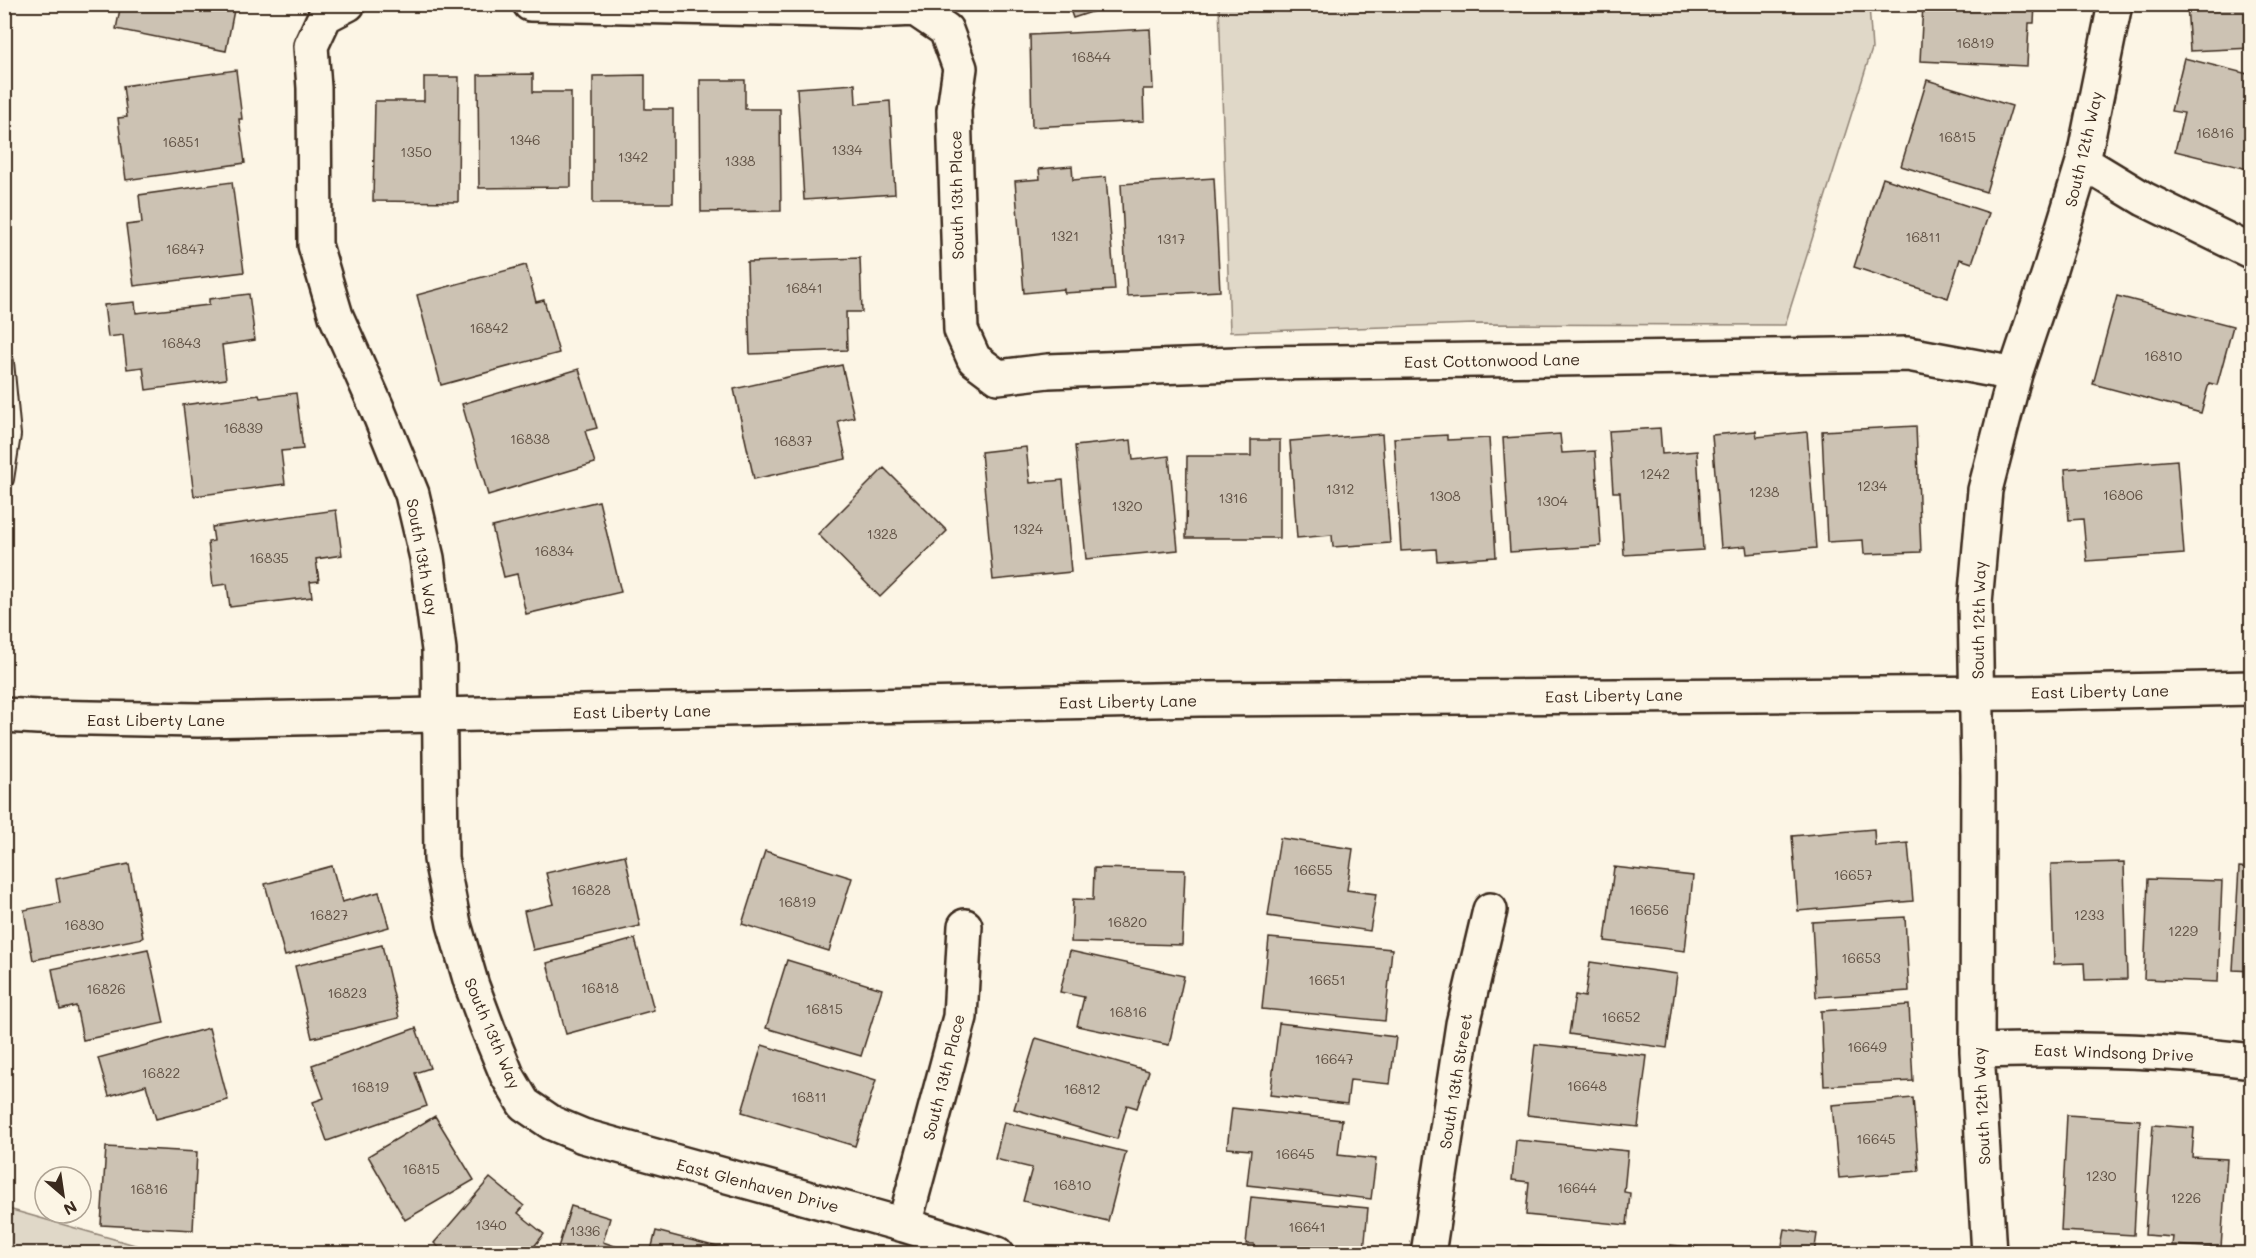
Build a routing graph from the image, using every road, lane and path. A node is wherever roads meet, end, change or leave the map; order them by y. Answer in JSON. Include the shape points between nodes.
{"nodes":[{"id":1,"x":531,"y":4,"type":"edge"},
{"id":2,"x":2115,"y":4,"type":"edge"},
{"id":3,"x":337,"y":10,"type":"edge"},
{"id":4,"x":2083,"y":162,"type":"junction"},
{"id":5,"x":2252,"y":252,"type":"edge"},
{"id":6,"x":974,"y":360,"type":"joint"},
{"id":7,"x":4,"y":362,"type":"edge"},
{"id":8,"x":2015,"y":374,"type":"junction"},
{"id":9,"x":4,"y":479,"type":"edge"},
{"id":10,"x":2252,"y":688,"type":"edge"},
{"id":11,"x":1977,"y":692,"type":"junction"},
{"id":12,"x":4,"y":715,"type":"edge"},
{"id":13,"x":438,"y":716,"type":"junction"},
{"id":14,"x":1490,"y":910,"type":"dead end"},
{"id":15,"x":965,"y":926,"type":"dead end"},
{"id":16,"x":1977,"y":1051,"type":"junction"},
{"id":17,"x":2252,"y":1061,"type":"edge"},
{"id":18,"x":524,"y":1104,"type":"joint"},
{"id":19,"x":904,"y":1225,"type":"junction"},
{"id":20,"x":997,"y":1254,"type":"edge"},
{"id":21,"x":1428,"y":1254,"type":"edge"},
{"id":22,"x":1989,"y":1254,"type":"edge"}],
"edges":[{"from":1,"to":6,"type":"street","name":"South 13th Place","via":[[915,9],[946,30],[960,68],[954,110],[958,290],[961,330]]},
{"from":2,"to":4,"type":"street","name":"South 12th Way"},
{"from":3,"to":13,"type":"street","name":"South 13th Way","via":[[311,46],[315,245],[336,316],[412,494],[427,558],[439,650]]},
{"from":4,"to":5,"type":"street","via":[[2144,199]]},
{"from":4,"to":8,"type":"street","name":"South 12th Way"},
{"from":6,"to":8,"type":"street","name":"East Cottonwood Lane","via":[[998,377],[1048,371],[1263,363],[1908,354]]},
{"from":7,"to":9,"type":"lane","via":[[11,435]]},
{"from":8,"to":11,"type":"street","name":"South 12th Way","via":[[1985,490],[1975,603]]},
{"from":10,"to":11,"type":"street","name":"East Liberty Lane"},
{"from":11,"to":13,"type":"street","name":"East Liberty Lane","via":[[1188,699]]},
{"from":11,"to":16,"type":"street","name":"South 12th Way"},
{"from":12,"to":13,"type":"street","name":"East Liberty Lane","via":[[198,720]]},
{"from":13,"to":18,"type":"street","name":"South 13th Way","via":[[441,859],[454,924],[488,1029]]},
{"from":14,"to":21,"type":"street","name":"South 13th Street","via":[[1463,1024]]},
{"from":15,"to":19,"type":"street","name":"South 13th Place","via":[[960,1017]]},
{"from":16,"to":17,"type":"street","name":"East Windsong Drive","via":[[2111,1049]]},
{"from":16,"to":22,"type":"street","name":"South 12th Way"},
{"from":18,"to":19,"type":"street","name":"East Glenhaven Drive","via":[[552,1123],[583,1136]]},
{"from":19,"to":20,"type":"street","name":"East Glenhaven Drive"}]}
